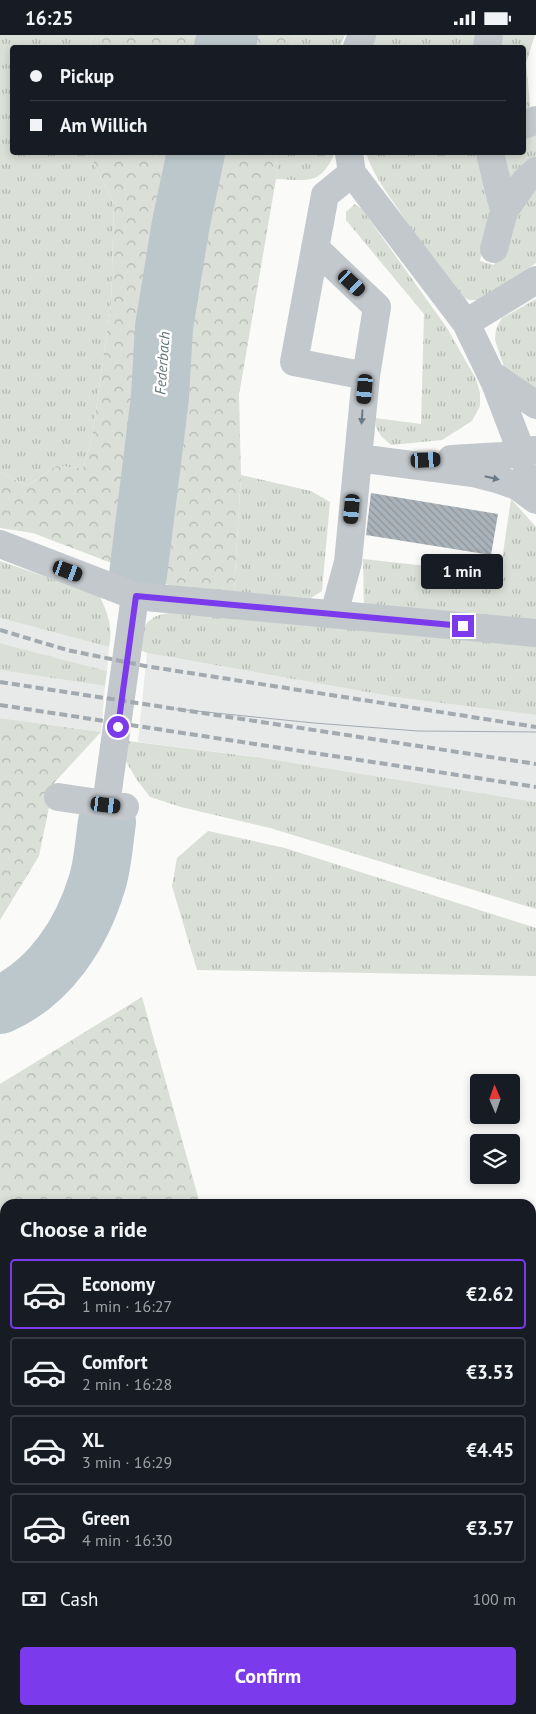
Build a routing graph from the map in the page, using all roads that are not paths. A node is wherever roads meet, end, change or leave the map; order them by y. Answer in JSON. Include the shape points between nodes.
{"nodes":[{"id":1,"x":490,"y":155,"type":"edge"},
{"id":2,"x":350,"y":163,"type":"edge"},
{"id":3,"x":536,"y":171,"type":"edge"},
{"id":4,"x":504,"y":211,"type":"junction"},
{"id":5,"x":315,"y":248,"type":"junction"},
{"id":6,"x":494,"y":249,"type":"dead end"},
{"id":7,"x":536,"y":280,"type":"edge"},
{"id":8,"x":466,"y":323,"type":"junction"},
{"id":9,"x":491,"y":375,"type":"junction"},
{"id":10,"x":366,"y":376,"type":"junction"},
{"id":11,"x":536,"y":405,"type":"edge"},
{"id":12,"x":528,"y":443,"type":"edge"},
{"id":13,"x":358,"y":458,"type":"junction"},
{"id":14,"x":392,"y":462,"type":"junction"},
{"id":15,"x":536,"y":490,"type":"edge"},
{"id":16,"x":536,"y":500,"type":"edge"},
{"id":17,"x":0,"y":544,"type":"edge"},
{"id":18,"x":136,"y":596,"type":"junction"},
{"id":19,"x":334,"y":614,"type":"junction"},
{"id":20,"x":536,"y":633,"type":"edge"},
{"id":21,"x":58,"y":797,"type":"dead end"}],
"edges":[{"from":1,"to":4,"type":"lane"},
{"from":2,"to":5,"type":"lane","via":[[325,195]]},
{"from":2,"to":8,"type":"lane"},
{"from":3,"to":4,"type":"lane"},
{"from":4,"to":6,"type":"lane"},
{"from":5,"to":10,"type":"lane","via":[[376,307]]},
{"from":5,"to":10,"type":"lane","via":[[294,362]]},
{"from":7,"to":8,"type":"lane"},
{"from":8,"to":9,"type":"lane"},
{"from":9,"to":11,"type":"lane"},
{"from":9,"to":12,"type":"lane"},
{"from":10,"to":13,"type":"lane","one_way":true},
{"from":12,"to":14,"type":"lane","via":[[485,457]]},
{"from":12,"to":15,"type":"lane"},
{"from":13,"to":14,"type":"lane"},
{"from":13,"to":19,"type":"lane","via":[[348,562]]},
{"from":14,"to":16,"type":"lane","one_way":true,"via":[[500,479],[517,486]]},
{"from":17,"to":18,"type":"lane"},
{"from":18,"to":19,"type":"lane"},
{"from":18,"to":21,"type":"lane","via":[[116,806]]},
{"from":19,"to":20,"type":"lane"}]}
